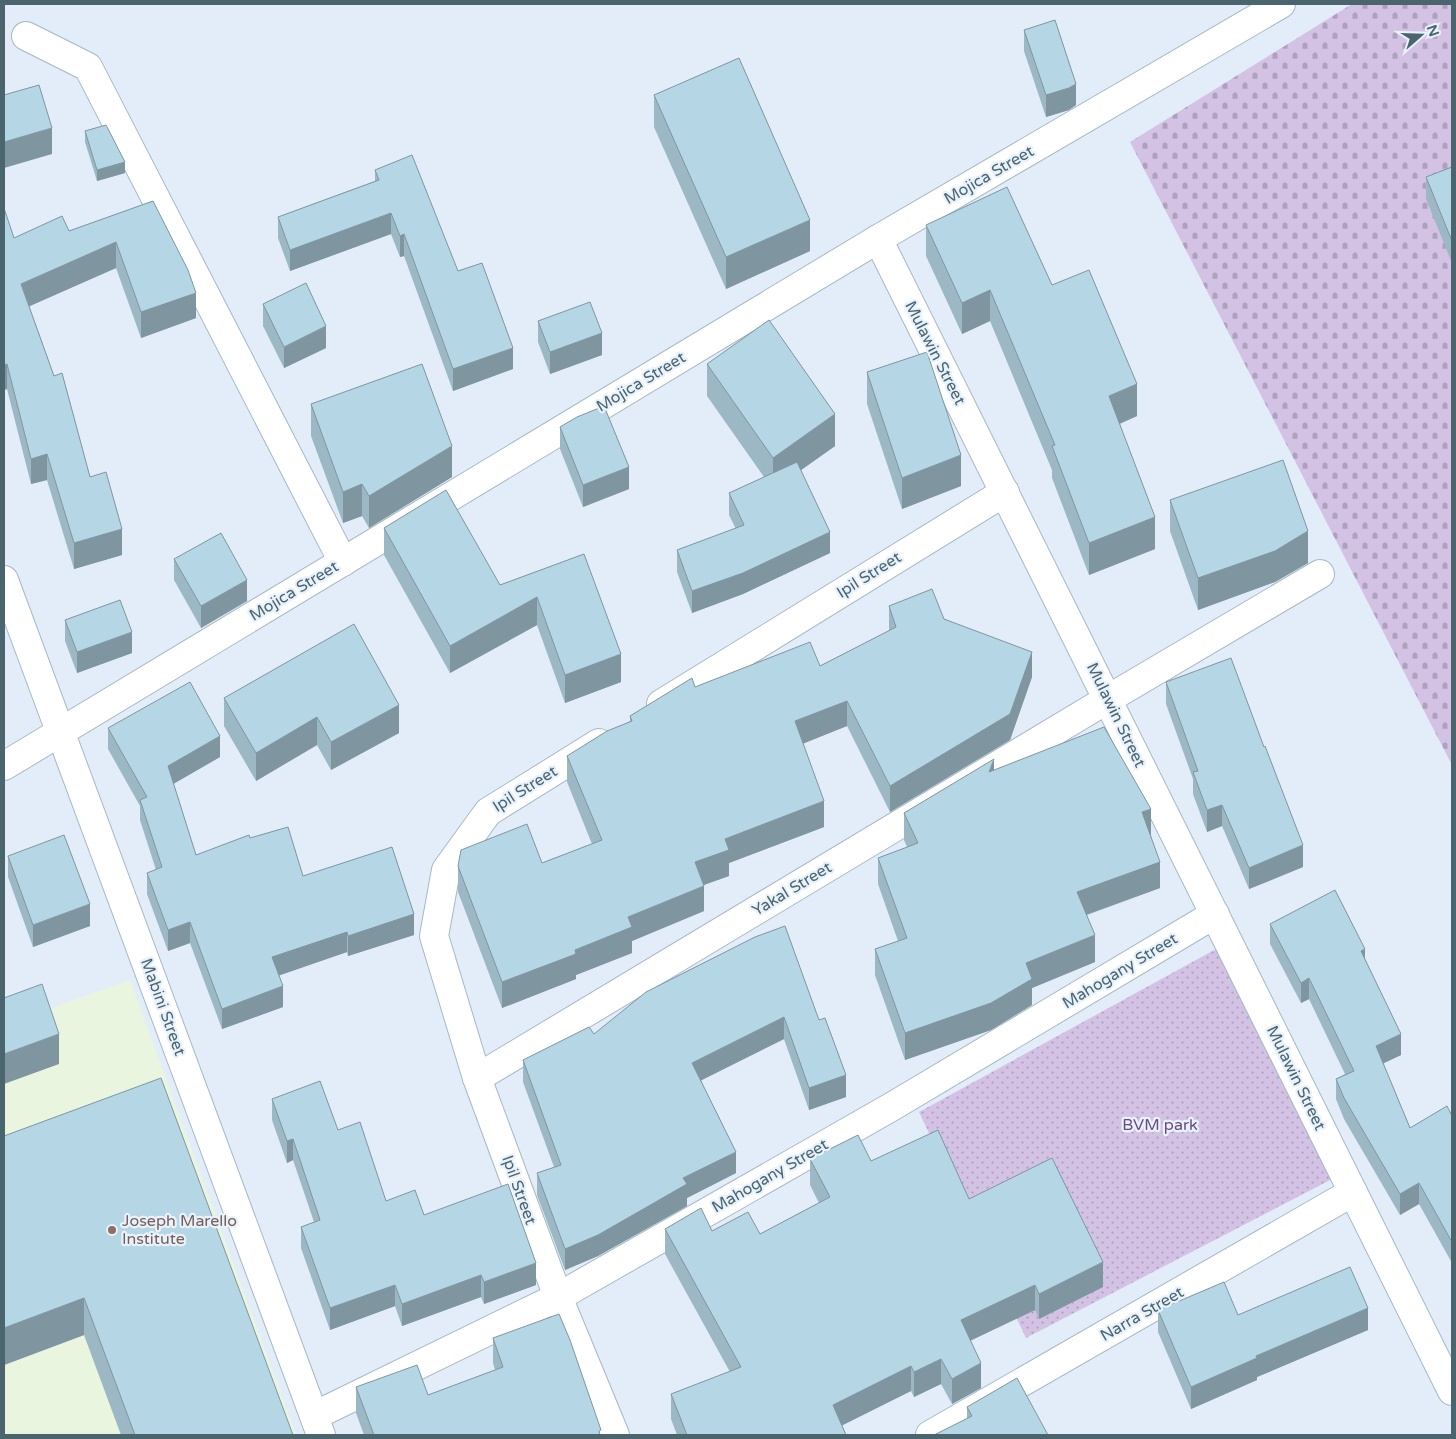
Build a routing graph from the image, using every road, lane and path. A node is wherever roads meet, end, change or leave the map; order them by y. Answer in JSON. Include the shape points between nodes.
{"nodes":[{"id":1,"x":1281,"y":4,"type":"edge"},
{"id":2,"x":26,"y":36,"type":"dead end"},
{"id":3,"x":878,"y":239,"type":"junction"},
{"id":4,"x":1005,"y":492,"type":"junction"},
{"id":5,"x":344,"y":562,"type":"junction"},
{"id":6,"x":1320,"y":574,"type":"dead end"},
{"id":7,"x":4,"y":580,"type":"edge"},
{"id":8,"x":1108,"y":699,"type":"junction"},
{"id":9,"x":61,"y":731,"type":"junction"},
{"id":10,"x":4,"y":766,"type":"edge"},
{"id":11,"x":1215,"y":914,"type":"junction"},
{"id":12,"x":477,"y":1078,"type":"junction"},
{"id":13,"x":1353,"y":1192,"type":"junction"},
{"id":14,"x":558,"y":1297,"type":"junction"},
{"id":15,"x":1452,"y":1391,"type":"edge"},
{"id":16,"x":318,"y":1426,"type":"edge"},
{"id":17,"x":614,"y":1435,"type":"edge"},
{"id":18,"x":930,"y":1435,"type":"edge"}],
"edges":[{"from":1,"to":3,"type":"street","name":"Mojica Street"},
{"from":2,"to":5,"type":"street","via":[[88,67]]},
{"from":3,"to":4,"type":"street","name":"Mulawin Street"},
{"from":3,"to":5,"type":"street","name":"Mojica Street"},
{"from":4,"to":8,"type":"street","name":"Mulawin Street"},
{"from":4,"to":12,"type":"street","name":"Ipil Street","via":[[488,812],[446,870],[434,936]]},
{"from":5,"to":9,"type":"street","name":"Mojica Street"},
{"from":6,"to":8,"type":"street","name":"Yakal Street"},
{"from":7,"to":9,"type":"street","name":"Mabini Street"},
{"from":8,"to":11,"type":"street","name":"Mulawin Street"},
{"from":8,"to":12,"type":"street","name":"Yakal Street"},
{"from":9,"to":10,"type":"street","name":"Mojica Street"},
{"from":9,"to":16,"type":"street","name":"Mabini Street"},
{"from":11,"to":13,"type":"street","name":"Mulawin Street"},
{"from":11,"to":14,"type":"street","name":"Mahogany Street","via":[[893,1106]]},
{"from":12,"to":14,"type":"street","name":"Ipil Street"},
{"from":13,"to":15,"type":"street","name":"Mulawin Street"},
{"from":13,"to":18,"type":"street","name":"Narra Street"},
{"from":14,"to":16,"type":"street","name":"Mahogany Street"},
{"from":14,"to":17,"type":"street","name":"Ipil Street"}]}
